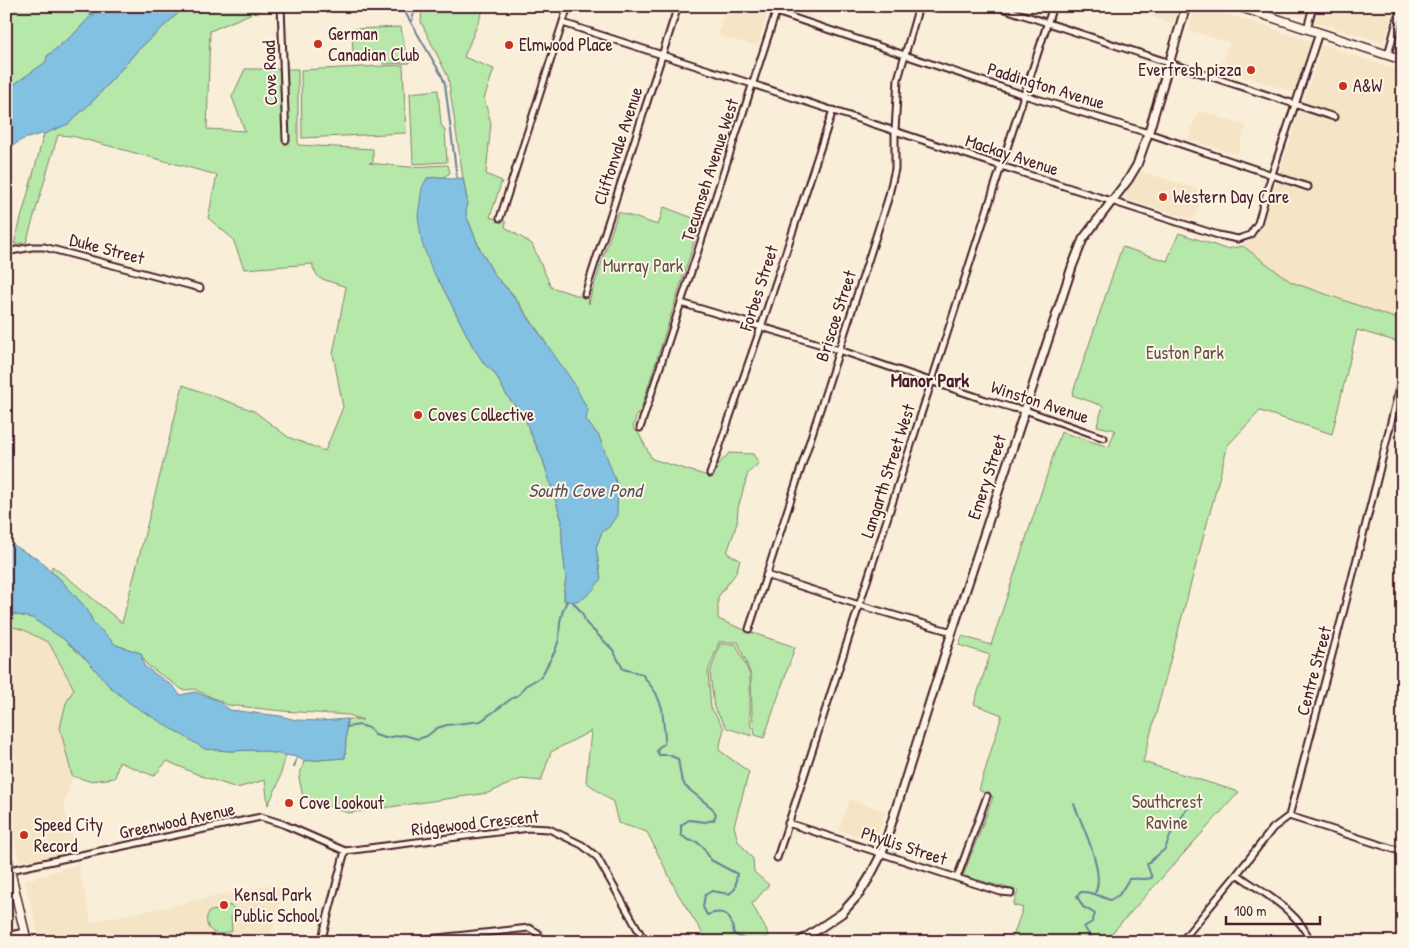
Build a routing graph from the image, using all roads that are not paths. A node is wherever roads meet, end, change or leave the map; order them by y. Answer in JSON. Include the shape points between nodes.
{"nodes":[{"id":1,"x":282,"y":6,"type":"edge"},
{"id":2,"x":568,"y":6,"type":"edge"},
{"id":3,"x":678,"y":6,"type":"edge"},
{"id":4,"x":919,"y":6,"type":"edge"},
{"id":5,"x":996,"y":6,"type":"edge"},
{"id":6,"x":1053,"y":6,"type":"edge"},
{"id":7,"x":1186,"y":6,"type":"edge"},
{"id":8,"x":1237,"y":6,"type":"edge"},
{"id":9,"x":1313,"y":6,"type":"edge"},
{"id":10,"x":1401,"y":6,"type":"edge"},
{"id":11,"x":777,"y":9,"type":"edge"},
{"id":12,"x":563,"y":23,"type":"junction"},
{"id":13,"x":1048,"y":23,"type":"junction"},
{"id":14,"x":1307,"y":29,"type":"junction"},
{"id":15,"x":1319,"y":33,"type":"junction"},
{"id":16,"x":905,"y":55,"type":"junction"},
{"id":17,"x":662,"y":56,"type":"junction"},
{"id":18,"x":1388,"y":56,"type":"junction"},
{"id":19,"x":1403,"y":60,"type":"edge"},
{"id":20,"x":1170,"y":63,"type":"junction"},
{"id":21,"x":752,"y":84,"type":"junction"},
{"id":22,"x":1024,"y":95,"type":"junction"},
{"id":23,"x":1296,"y":104,"type":"junction"},
{"id":24,"x":833,"y":110,"type":"junction"},
{"id":25,"x":1334,"y":117,"type":"dead end"},
{"id":26,"x":895,"y":130,"type":"junction"},
{"id":27,"x":1148,"y":132,"type":"junction"},
{"id":28,"x":286,"y":140,"type":"dead end"},
{"id":29,"x":1001,"y":166,"type":"junction"},
{"id":30,"x":1272,"y":174,"type":"junction"},
{"id":31,"x":1308,"y":187,"type":"dead end"},
{"id":32,"x":1112,"y":202,"type":"junction"},
{"id":33,"x":500,"y":218,"type":"dead end"},
{"id":34,"x":6,"y":252,"type":"edge"},
{"id":35,"x":200,"y":288,"type":"dead end"},
{"id":36,"x":585,"y":294,"type":"dead end"},
{"id":37,"x":681,"y":303,"type":"junction"},
{"id":38,"x":761,"y":327,"type":"junction"},
{"id":39,"x":839,"y":350,"type":"junction"},
{"id":40,"x":1403,"y":372,"type":"edge"},
{"id":41,"x":931,"y":381,"type":"junction"},
{"id":42,"x":1025,"y":410,"type":"junction"},
{"id":43,"x":640,"y":428,"type":"dead end"},
{"id":44,"x":1104,"y":438,"type":"dead end"},
{"id":45,"x":710,"y":474,"type":"dead end"},
{"id":46,"x":766,"y":575,"type":"junction"},
{"id":47,"x":860,"y":605,"type":"junction"},
{"id":48,"x":749,"y":630,"type":"dead end"},
{"id":49,"x":952,"y":632,"type":"junction"},
{"id":50,"x":988,"y":796,"type":"dead end"},
{"id":51,"x":1289,"y":816,"type":"junction"},
{"id":52,"x":788,"y":823,"type":"junction"},
{"id":53,"x":345,"y":851,"type":"junction"},
{"id":54,"x":1403,"y":852,"type":"edge"},
{"id":55,"x":6,"y":853,"type":"edge"},
{"id":56,"x":882,"y":853,"type":"junction"},
{"id":57,"x":777,"y":858,"type":"dead end"},
{"id":58,"x":10,"y":870,"type":"junction"},
{"id":59,"x":1237,"y":874,"type":"junction"},
{"id":60,"x":957,"y":878,"type":"junction"},
{"id":61,"x":1012,"y":893,"type":"dead end"},
{"id":62,"x":24,"y":932,"type":"junction"},
{"id":63,"x":6,"y":936,"type":"edge"},
{"id":64,"x":27,"y":942,"type":"edge"},
{"id":65,"x":321,"y":942,"type":"edge"},
{"id":66,"x":418,"y":942,"type":"edge"},
{"id":67,"x":542,"y":942,"type":"edge"},
{"id":68,"x":644,"y":942,"type":"edge"},
{"id":69,"x":799,"y":942,"type":"edge"},
{"id":70,"x":1182,"y":942,"type":"edge"},
{"id":71,"x":1310,"y":942,"type":"edge"}],
"edges":[{"from":1,"to":28,"type":"street","name":"Cove Road"},
{"from":2,"to":12,"type":"street"},
{"from":3,"to":17,"type":"street","name":"Cliftonvale Avenue"},
{"from":4,"to":16,"type":"street","name":"Briscoe Street"},
{"from":5,"to":13,"type":"street"},
{"from":6,"to":13,"type":"street","name":"Langarth Street West"},
{"from":7,"to":20,"type":"street","name":"Emery Street"},
{"from":8,"to":14,"type":"main road"},
{"from":9,"to":14,"type":"street"},
{"from":10,"to":18,"type":"street"},
{"from":11,"to":16,"type":"street","name":"Paddington Avenue"},
{"from":11,"to":21,"type":"street","name":"Tecumseh Avenue West"},
{"from":12,"to":17,"type":"street","name":"Mackay Avenue"},
{"from":12,"to":33,"type":"street"},
{"from":13,"to":20,"type":"street"},
{"from":13,"to":22,"type":"street","name":"Langarth Street West"},
{"from":14,"to":15,"type":"main road"},
{"from":15,"to":18,"type":"main road"},
{"from":15,"to":23,"type":"street","name":"Mackay Avenue"},
{"from":16,"to":22,"type":"street","name":"Paddington Avenue"},
{"from":16,"to":26,"type":"street","name":"Briscoe Street","via":[[898,79]]},
{"from":17,"to":21,"type":"street","name":"Mackay Avenue"},
{"from":17,"to":36,"type":"street","name":"Cliftonvale Avenue"},
{"from":18,"to":19,"type":"main road"},
{"from":20,"to":23,"type":"street"},
{"from":20,"to":27,"type":"street","name":"Emery Street"},
{"from":21,"to":24,"type":"street","name":"Mackay Avenue"},
{"from":21,"to":37,"type":"street","name":"Tecumseh Avenue West"},
{"from":22,"to":27,"type":"street","name":"Paddington Avenue"},
{"from":22,"to":29,"type":"street","name":"Langarth Street West"},
{"from":23,"to":25,"type":"street"},
{"from":23,"to":30,"type":"street","name":"Mackay Avenue"},
{"from":24,"to":26,"type":"street","name":"Mackay Avenue"},
{"from":24,"to":38,"type":"street","name":"Forbes Street"},
{"from":26,"to":29,"type":"street","name":"Mackay Avenue"},
{"from":26,"to":39,"type":"street","name":"Briscoe Street","via":[[895,168],[888,199]]},
{"from":27,"to":30,"type":"street","name":"Paddington Avenue"},
{"from":27,"to":32,"type":"street","name":"Emery Street","via":[[1137,164]]},
{"from":29,"to":32,"type":"street","name":"Mackay Avenue"},
{"from":29,"to":41,"type":"street","name":"Langarth Street West"},
{"from":30,"to":31,"type":"street","name":"Paddington Avenue"},
{"from":30,"to":32,"type":"street","name":"Mackay Avenue","via":[[1258,223],[1250,235],[1238,239]]},
{"from":32,"to":42,"type":"street","name":"Emery Street","via":[[1083,239],[1077,253]]},
{"from":34,"to":35,"type":"street","name":"Duke Street","via":[[44,247]]},
{"from":37,"to":38,"type":"street","name":"Winston Avenue"},
{"from":37,"to":43,"type":"street","name":"Tecumseh Avenue West"},
{"from":38,"to":39,"type":"street","name":"Winston Avenue"},
{"from":38,"to":45,"type":"street","name":"Forbes Street"},
{"from":39,"to":41,"type":"street","name":"Winston Avenue"},
{"from":39,"to":46,"type":"street","name":"Briscoe Street"},
{"from":40,"to":51,"type":"street","name":"Centre Street"},
{"from":41,"to":42,"type":"street","name":"Winston Avenue"},
{"from":41,"to":47,"type":"street","name":"Langarth Street West"},
{"from":42,"to":44,"type":"street","name":"Winston Avenue"},
{"from":42,"to":49,"type":"street","name":"Emery Street"},
{"from":46,"to":47,"type":"street"},
{"from":46,"to":48,"type":"street","name":"Briscoe Street"},
{"from":47,"to":49,"type":"street"},
{"from":47,"to":52,"type":"street","name":"Langarth Street West"},
{"from":49,"to":56,"type":"street","name":"Emery Street"},
{"from":50,"to":60,"type":"street"},
{"from":51,"to":54,"type":"street"},
{"from":51,"to":59,"type":"street","via":[[1273,828]]},
{"from":52,"to":56,"type":"street","name":"Phyllis Street"},
{"from":52,"to":57,"type":"street","name":"Langarth Street West"},
{"from":53,"to":58,"type":"street","name":"Greenwood Avenue","via":[[261,817]]},
{"from":53,"to":65,"type":"street"},
{"from":53,"to":68,"type":"street","name":"Ridgewood Crescent","via":[[529,828],[549,829],[582,844],[597,857]]},
{"from":55,"to":58,"type":"main road"},
{"from":56,"to":60,"type":"street","name":"Phyllis Street"},
{"from":56,"to":69,"type":"street","name":"Emery Street","via":[[859,894],[842,913]]},
{"from":58,"to":62,"type":"main road"},
{"from":59,"to":70,"type":"street"},
{"from":59,"to":71,"type":"street","via":[[1298,920]]},
{"from":60,"to":61,"type":"street","name":"Phyllis Street"},
{"from":62,"to":63,"type":"street"},
{"from":62,"to":64,"type":"main road"},
{"from":66,"to":67,"type":"street","via":[[529,928],[538,933]]}]}
